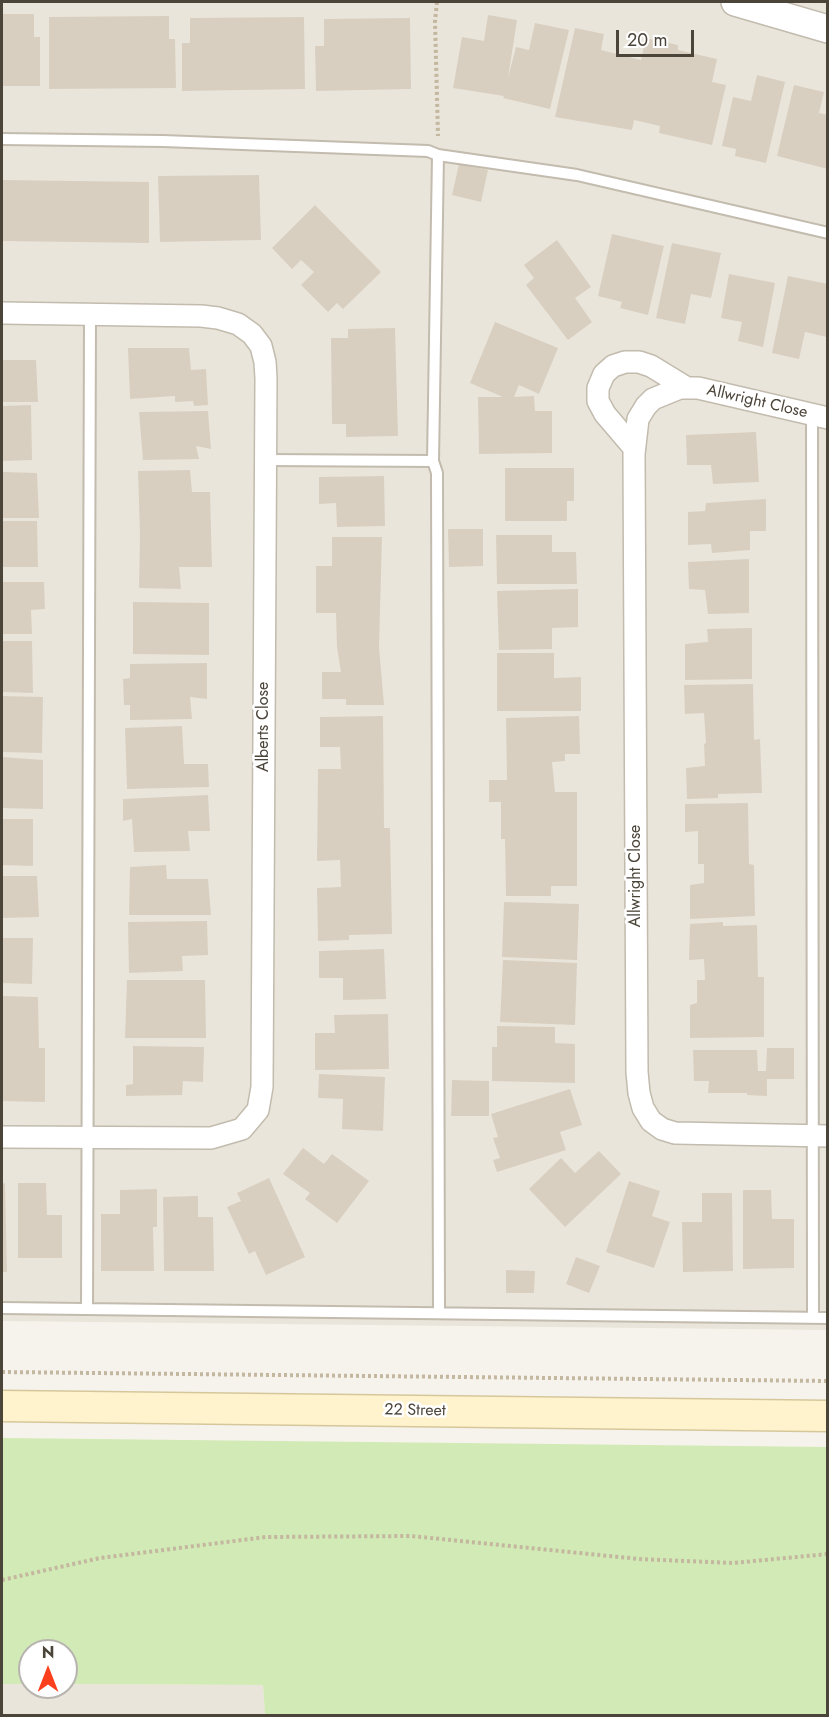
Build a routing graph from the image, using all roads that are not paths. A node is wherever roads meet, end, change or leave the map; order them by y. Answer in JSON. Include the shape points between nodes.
{"nodes":[{"id":1,"x":735,"y":2,"type":"edge"},
{"id":2,"x":828,"y":29,"type":"edge"},
{"id":3,"x":2,"y":140,"type":"edge"},
{"id":4,"x":438,"y":155,"type":"junction"},
{"id":5,"x":828,"y":233,"type":"edge"},
{"id":6,"x":2,"y":313,"type":"edge"},
{"id":7,"x":90,"y":315,"type":"junction"},
{"id":8,"x":687,"y":388,"type":"junction"},
{"id":9,"x":820,"y":416,"type":"edge"},
{"id":10,"x":634,"y":448,"type":"junction"},
{"id":11,"x":265,"y":460,"type":"junction"},
{"id":12,"x":433,"y":461,"type":"junction"},
{"id":13,"x":821,"y":1136,"type":"edge"},
{"id":14,"x":2,"y":1137,"type":"edge"},
{"id":15,"x":88,"y":1137,"type":"junction"},
{"id":16,"x":2,"y":1308,"type":"edge"},
{"id":17,"x":87,"y":1309,"type":"junction"},
{"id":18,"x":439,"y":1313,"type":"junction"},
{"id":19,"x":813,"y":1317,"type":"junction"},
{"id":20,"x":828,"y":1318,"type":"edge"},
{"id":21,"x":2,"y":1406,"type":"edge"},
{"id":22,"x":828,"y":1416,"type":"edge"}],
"edges":[{"from":1,"to":2,"type":"street"},
{"from":3,"to":4,"type":"lane","via":[[163,141],[428,151]]},
{"from":4,"to":5,"type":"lane","via":[[577,175]]},
{"from":4,"to":12,"type":"lane"},
{"from":6,"to":7,"type":"street","name":"Alberts Close"},
{"from":7,"to":11,"type":"street","name":"Alberts Close","via":[[201,316],[238,324],[252,334],[261,346],[265,362]]},
{"from":7,"to":15,"type":"lane"},
{"from":8,"to":9,"type":"street","name":"Allwright Close"},
{"from":8,"to":10,"type":"street","name":"Allwright Close","via":[[666,392],[646,406],[638,419]]},
{"from":8,"to":10,"type":"street","name":"Allwright Close","via":[[639,362],[613,366],[604,374],[598,401]]},
{"from":9,"to":13,"type":"lane"},
{"from":10,"to":13,"type":"street","name":"Allwright Close","via":[[639,1094],[651,1121],[675,1133]]},
{"from":11,"to":12,"type":"lane"},
{"from":11,"to":15,"type":"street","name":"Alberts Close","via":[[261,1100],[242,1129],[211,1138]]},
{"from":12,"to":18,"type":"lane","via":[[437,472]]},
{"from":13,"to":19,"type":"lane"},
{"from":14,"to":15,"type":"street","name":"Alberts Close"},
{"from":15,"to":17,"type":"lane"},
{"from":16,"to":17,"type":"lane"},
{"from":17,"to":18,"type":"lane"},
{"from":18,"to":19,"type":"lane"},
{"from":19,"to":20,"type":"lane"},
{"from":21,"to":22,"type":"main road","name":"22 Street"}]}
